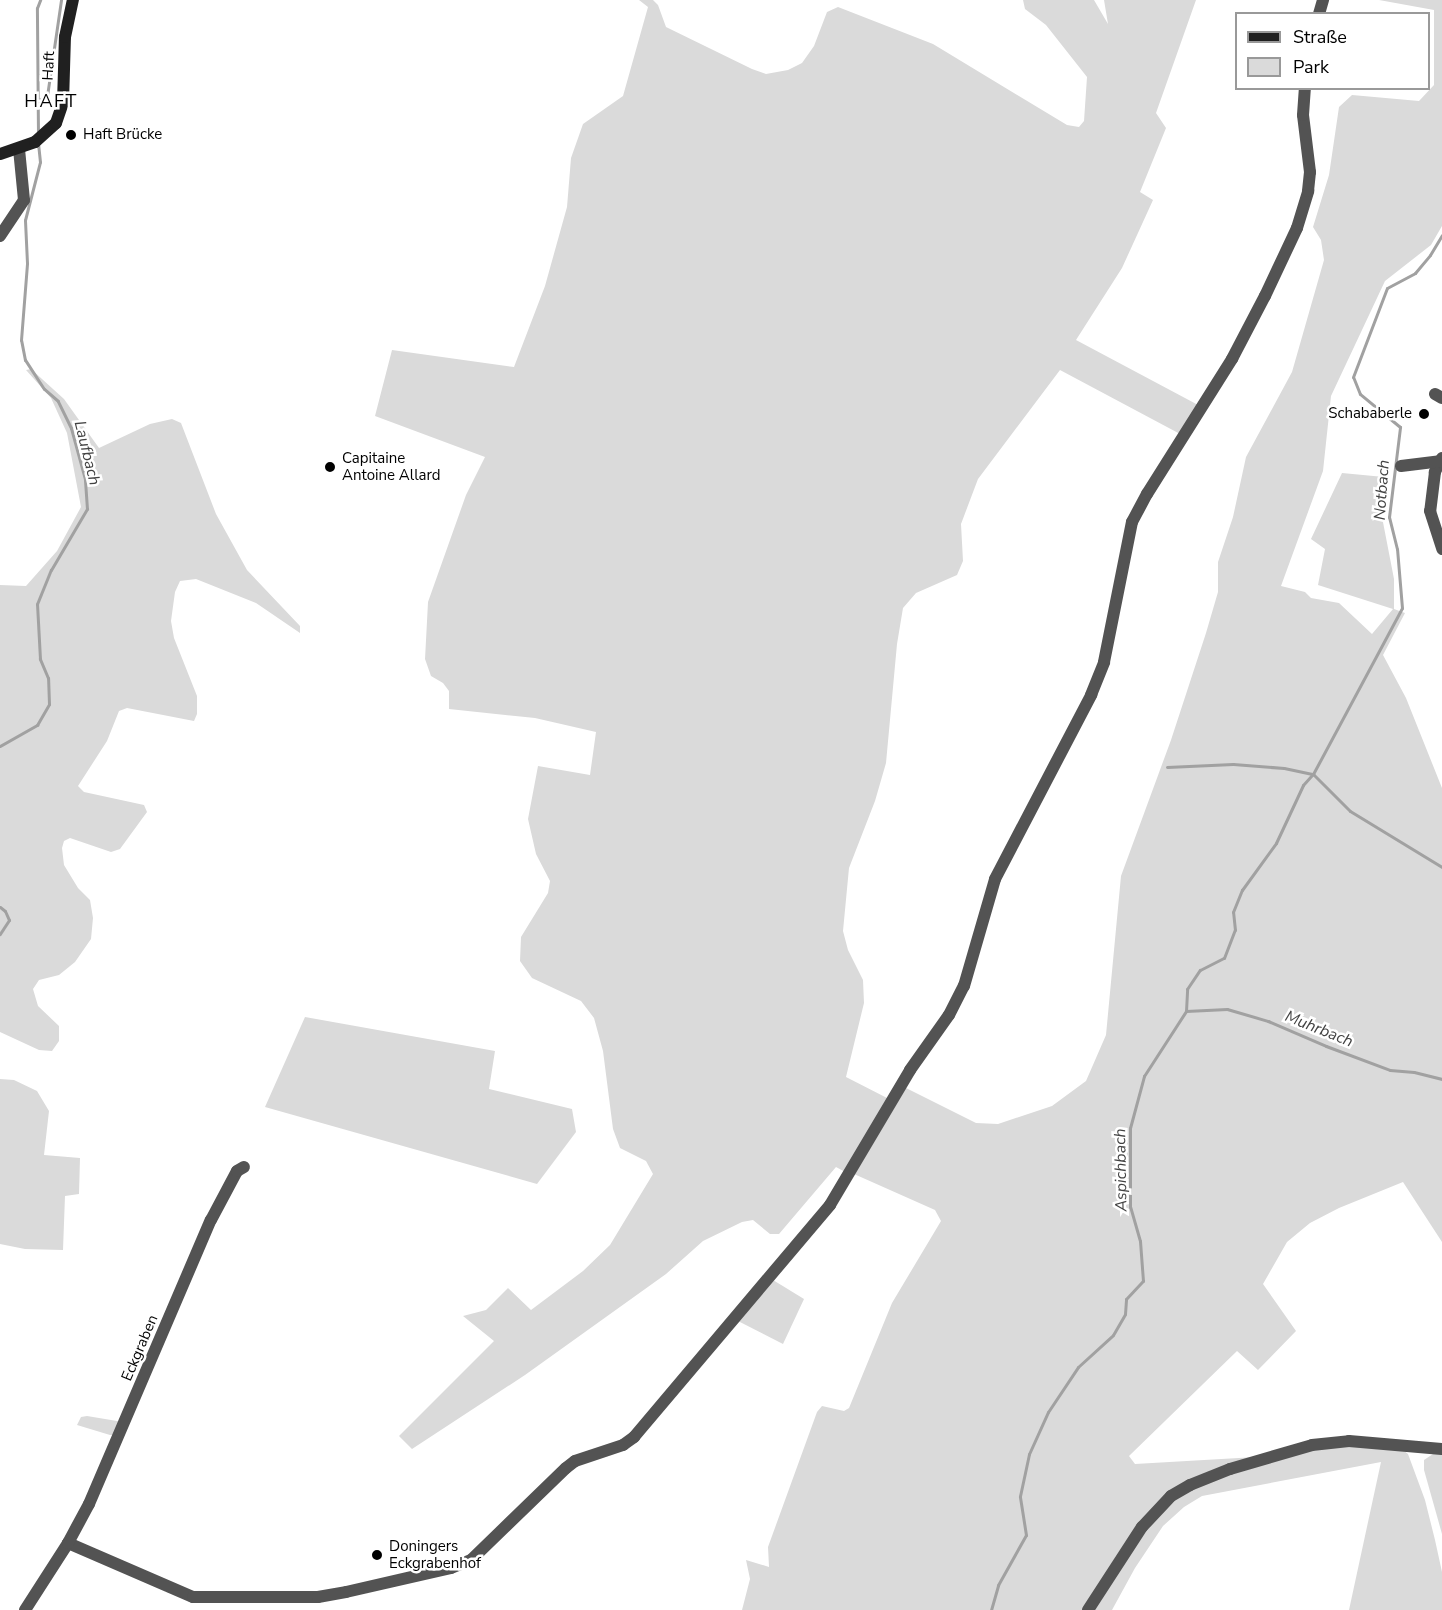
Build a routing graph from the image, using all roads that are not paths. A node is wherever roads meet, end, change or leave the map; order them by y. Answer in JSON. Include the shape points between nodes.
{"nodes":[{"id":1,"x":73,"y":0,"type":"edge"},
{"id":2,"x":1305,"y":90,"type":"edge"},
{"id":3,"x":19,"y":149,"type":"junction"},
{"id":4,"x":0,"y":154,"type":"edge"},
{"id":5,"x":0,"y":236,"type":"edge"},
{"id":6,"x":1441,"y":459,"type":"edge"},
{"id":7,"x":1401,"y":466,"type":"dead end"},
{"id":8,"x":1442,"y":549,"type":"edge"},
{"id":9,"x":244,"y":1167,"type":"dead end"},
{"id":10,"x":1442,"y":1449,"type":"edge"},
{"id":11,"x":68,"y":1543,"type":"junction"},
{"id":12,"x":25,"y":1610,"type":"edge"},
{"id":13,"x":1088,"y":1610,"type":"edge"}],
"edges":[{"from":1,"to":3,"type":"main road","name":"Haft","via":[[65,37],[63,103],[56,123],[35,142]]},
{"from":2,"to":11,"type":"street","via":[[1303,116],[1310,172],[1297,228],[1232,359],[1132,522],[1104,662],[1091,695],[995,879],[964,986],[830,1205],[634,1437],[623,1445],[575,1461],[471,1560],[346,1592],[318,1597],[193,1597]]},
{"from":3,"to":4,"type":"main road","name":"Haft"},
{"from":3,"to":5,"type":"street","via":[[24,200]]},
{"from":6,"to":7,"type":"street"},
{"from":6,"to":8,"type":"street","via":[[1430,511]]},
{"from":9,"to":11,"type":"street","name":"Eckgraben","via":[[237,1171],[211,1220],[115,1447]]},
{"from":10,"to":13,"type":"street","via":[[1349,1441],[1312,1446],[1230,1469],[1190,1485],[1171,1496],[1142,1527]]},
{"from":11,"to":12,"type":"street","name":"Eckgraben"}]}
